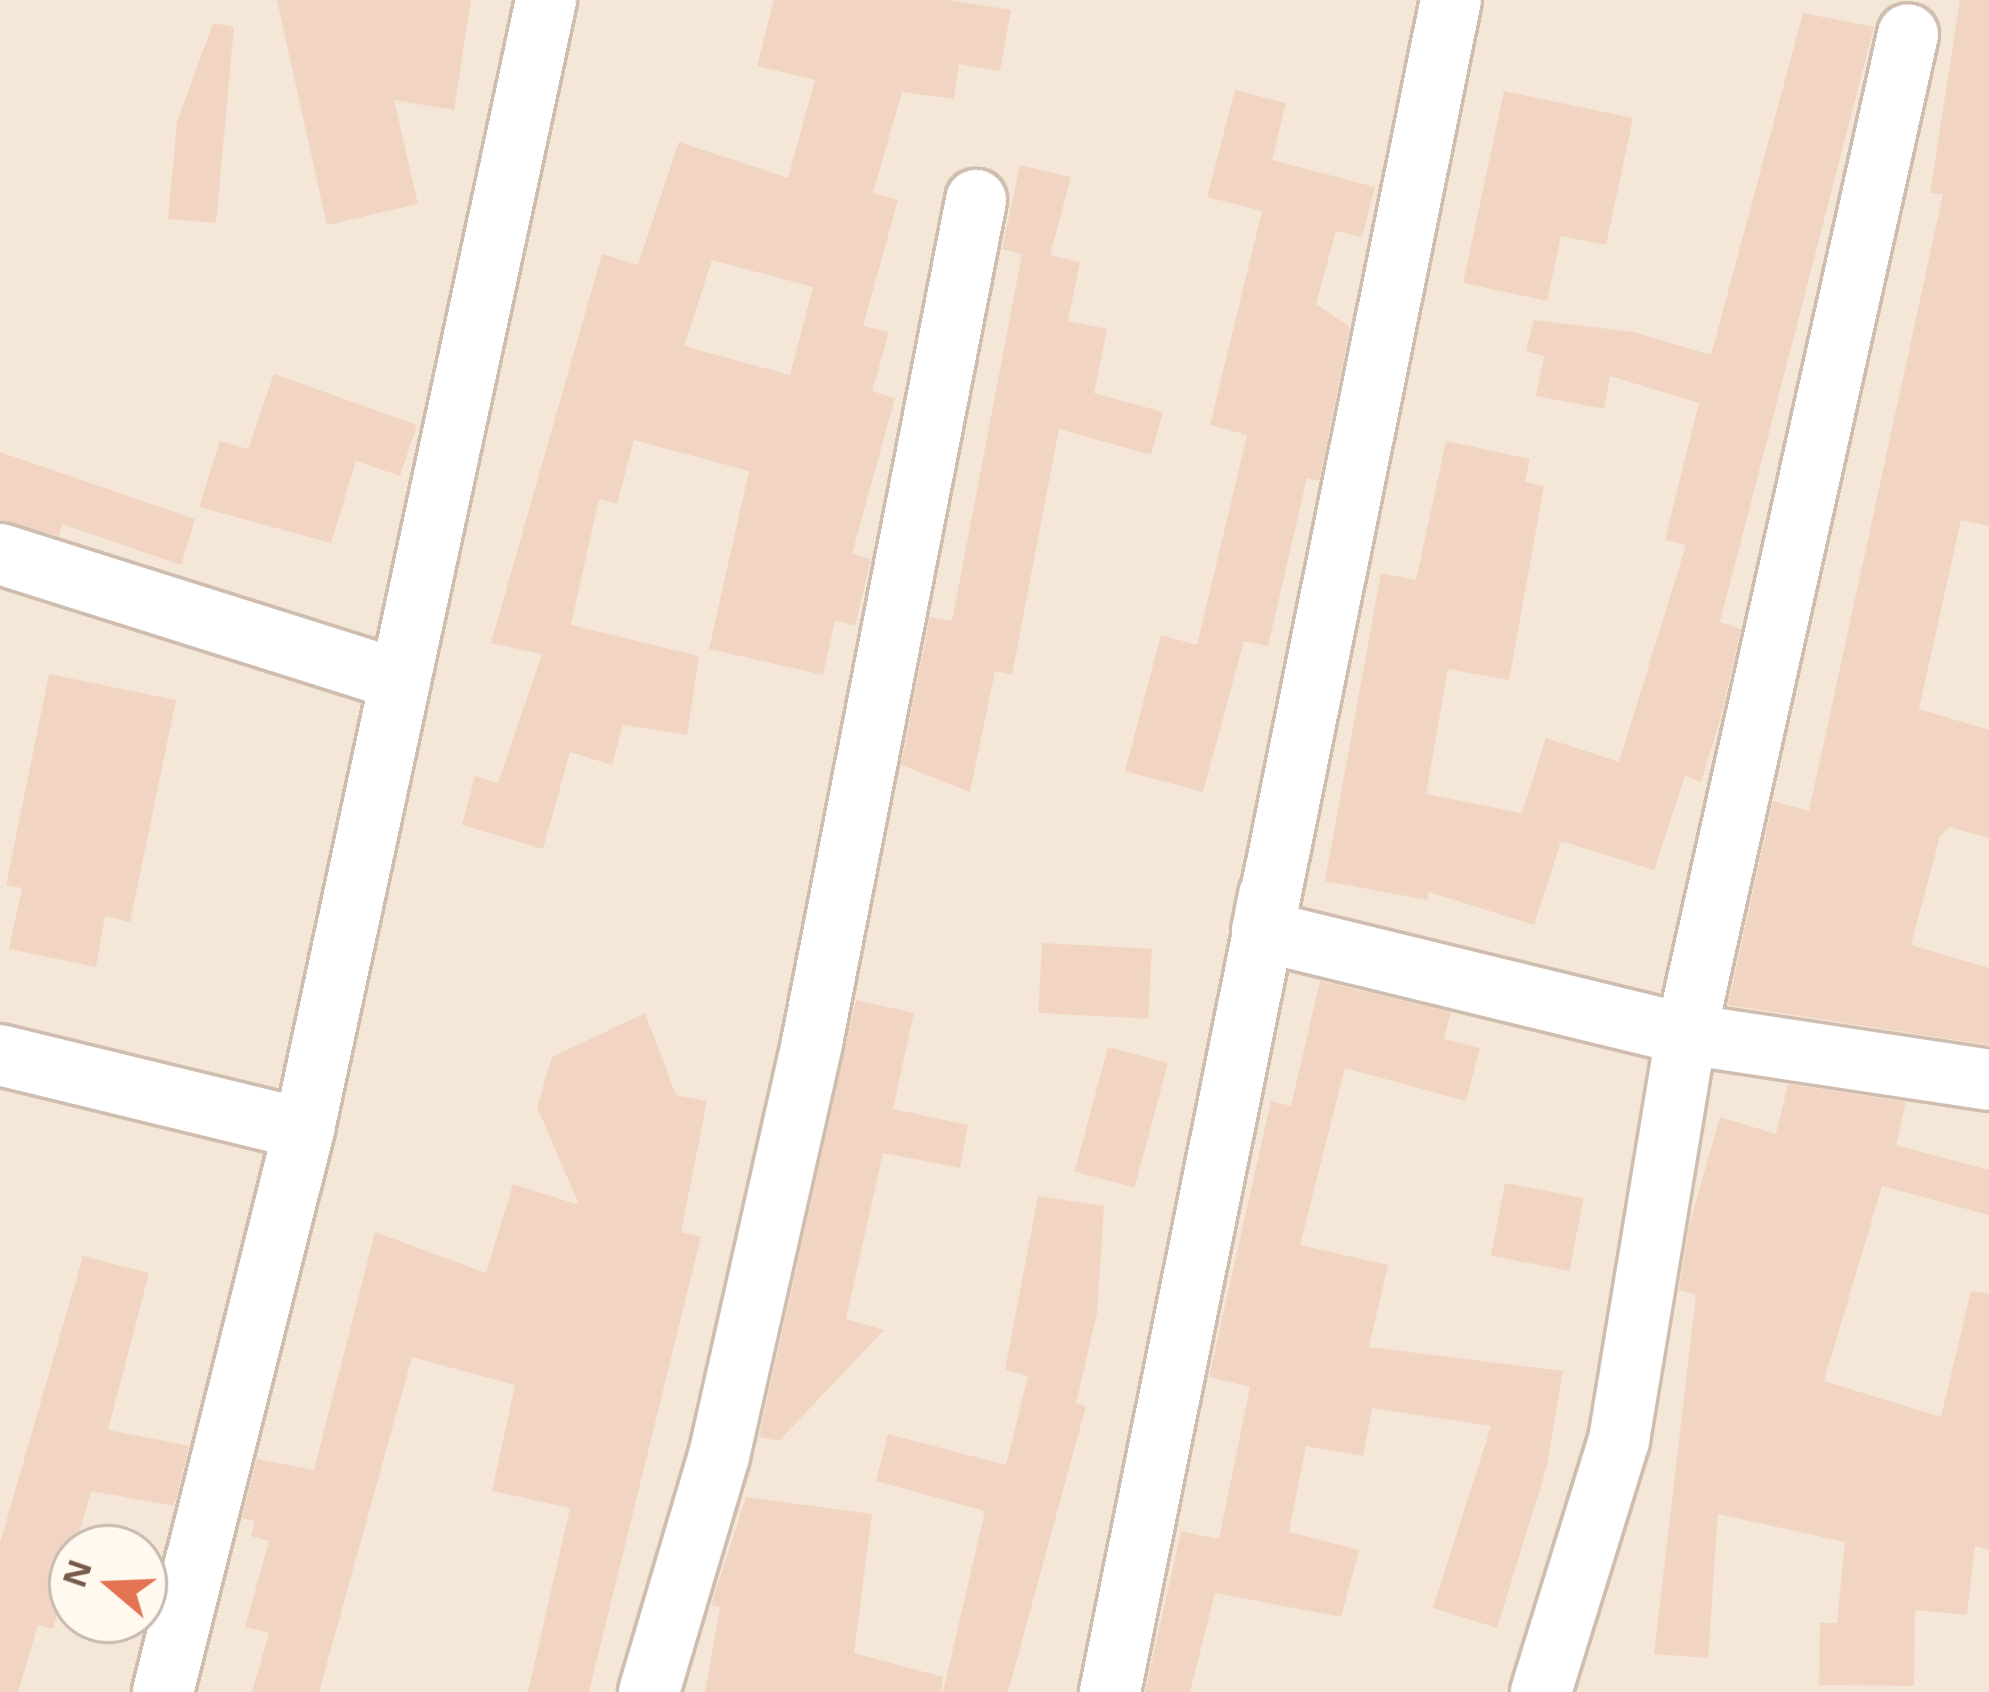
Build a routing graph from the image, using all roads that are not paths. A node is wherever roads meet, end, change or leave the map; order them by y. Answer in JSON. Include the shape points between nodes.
{"nodes":[{"id":1,"x":546,"y":0,"type":"edge"},
{"id":2,"x":1454,"y":0,"type":"edge"},
{"id":3,"x":1908,"y":34,"type":"dead end"},
{"id":4,"x":976,"y":200,"type":"dead end"},
{"id":5,"x":0,"y":554,"type":"edge"},
{"id":6,"x":398,"y":679,"type":"junction"},
{"id":7,"x":1264,"y":919,"type":"junction"},
{"id":8,"x":1686,"y":1034,"type":"junction"},
{"id":9,"x":0,"y":1055,"type":"edge"},
{"id":10,"x":1989,"y":1080,"type":"edge"},
{"id":11,"x":304,"y":1130,"type":"junction"},
{"id":12,"x":164,"y":1692,"type":"edge"},
{"id":13,"x":649,"y":1692,"type":"edge"},
{"id":14,"x":1110,"y":1692,"type":"edge"},
{"id":15,"x":1541,"y":1692,"type":"edge"}],
"edges":[{"from":1,"to":6,"type":"street"},
{"from":2,"to":7,"type":"street"},
{"from":3,"to":8,"type":"street"},
{"from":4,"to":13,"type":"street","via":[[812,1043],[718,1456]]},
{"from":5,"to":6,"type":"street"},
{"from":6,"to":11,"type":"street"},
{"from":7,"to":8,"type":"street"},
{"from":7,"to":14,"type":"street"},
{"from":8,"to":10,"type":"street"},
{"from":8,"to":15,"type":"street","via":[[1619,1440]]},
{"from":9,"to":11,"type":"street"},
{"from":11,"to":12,"type":"street"}]}
